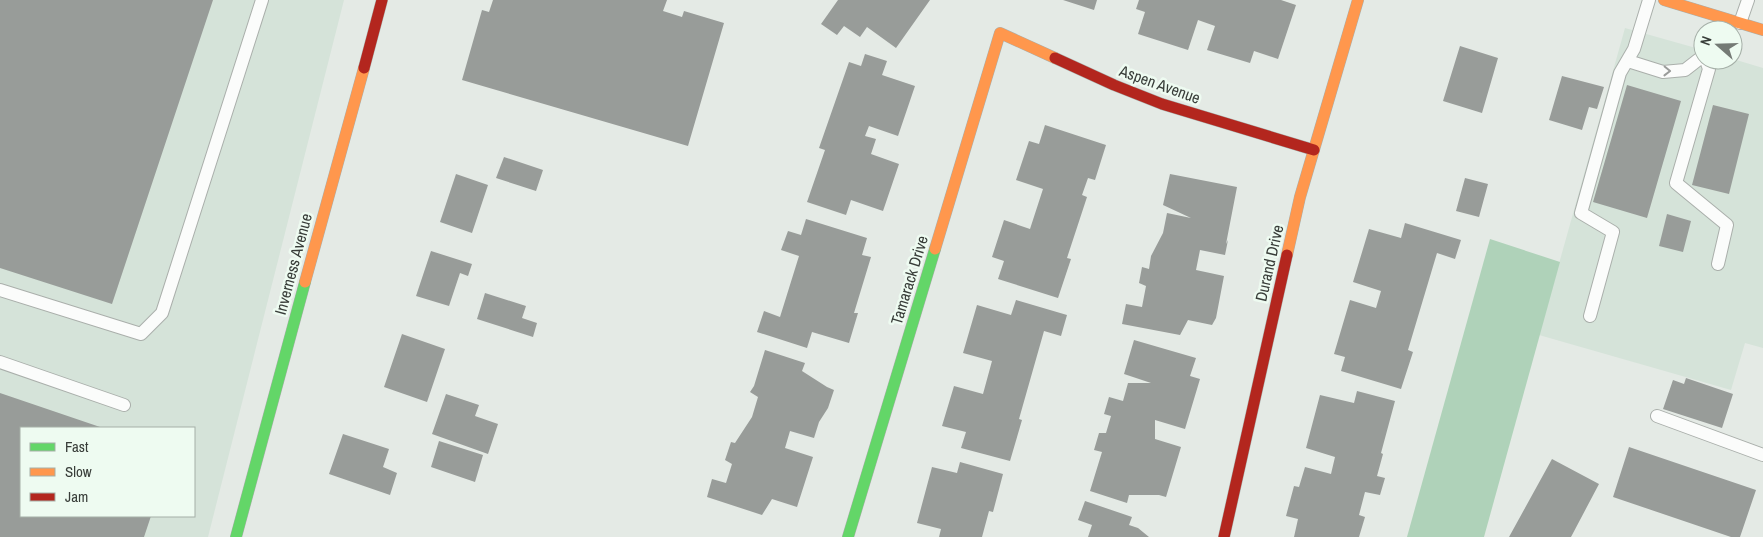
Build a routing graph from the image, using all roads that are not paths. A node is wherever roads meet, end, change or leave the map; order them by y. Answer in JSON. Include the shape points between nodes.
{"nodes":[{"id":1,"x":262,"y":0,"type":"edge"},
{"id":2,"x":382,"y":0,"type":"edge"},
{"id":3,"x":1358,"y":0,"type":"edge"},
{"id":4,"x":1649,"y":0,"type":"edge"},
{"id":5,"x":1664,"y":0,"type":"edge"},
{"id":6,"x":1748,"y":0,"type":"edge"},
{"id":7,"x":1677,"y":2,"type":"edge"},
{"id":8,"x":1716,"y":16,"type":"junction"},
{"id":9,"x":1715,"y":20,"type":"edge"},
{"id":10,"x":1730,"y":20,"type":"edge"},
{"id":11,"x":1741,"y":20,"type":"edge"},
{"id":12,"x":1743,"y":24,"type":"edge"},
{"id":13,"x":1763,"y":30,"type":"edge"},
{"id":14,"x":1000,"y":33,"type":"joint"},
{"id":15,"x":1628,"y":61,"type":"junction"},
{"id":16,"x":1693,"y":64,"type":"edge"},
{"id":17,"x":1709,"y":70,"type":"edge"},
{"id":18,"x":1314,"y":150,"type":"junction"},
{"id":19,"x":1718,"y":264,"type":"dead end"},
{"id":20,"x":0,"y":290,"type":"edge"},
{"id":21,"x":1590,"y":316,"type":"dead end"},
{"id":22,"x":0,"y":362,"type":"edge"},
{"id":23,"x":124,"y":405,"type":"dead end"},
{"id":24,"x":1657,"y":416,"type":"dead end"},
{"id":25,"x":1763,"y":455,"type":"edge"},
{"id":26,"x":236,"y":537,"type":"edge"},
{"id":27,"x":848,"y":537,"type":"edge"},
{"id":28,"x":1224,"y":537,"type":"edge"}],
"edges":[{"from":1,"to":20,"type":"lane","via":[[162,313],[141,334]]},
{"from":2,"to":26,"type":"street","name":"Inverness Avenue"},
{"from":3,"to":18,"type":"street","name":"Durand Drive"},
{"from":4,"to":15,"type":"lane"},
{"from":5,"to":7,"type":"street"},
{"from":6,"to":11,"type":"lane"},
{"from":7,"to":8,"type":"street"},
{"from":8,"to":9,"type":"lane"},
{"from":8,"to":10,"type":"street"},
{"from":12,"to":13,"type":"street"},
{"from":14,"to":18,"type":"street","name":"Aspen Avenue","via":[[1162,104]]},
{"from":14,"to":27,"type":"street","name":"Tamarack Drive"},
{"from":15,"to":16,"type":"lane","one_way":true,"via":[[1663,72],[1685,70]]},
{"from":15,"to":21,"type":"lane","via":[[1620,73],[1581,213],[1613,232]]},
{"from":17,"to":19,"type":"lane","via":[[1676,183],[1727,225]]},
{"from":18,"to":28,"type":"street","name":"Durand Drive","via":[[1300,197]]},
{"from":22,"to":23,"type":"lane"},
{"from":24,"to":25,"type":"lane"}]}
